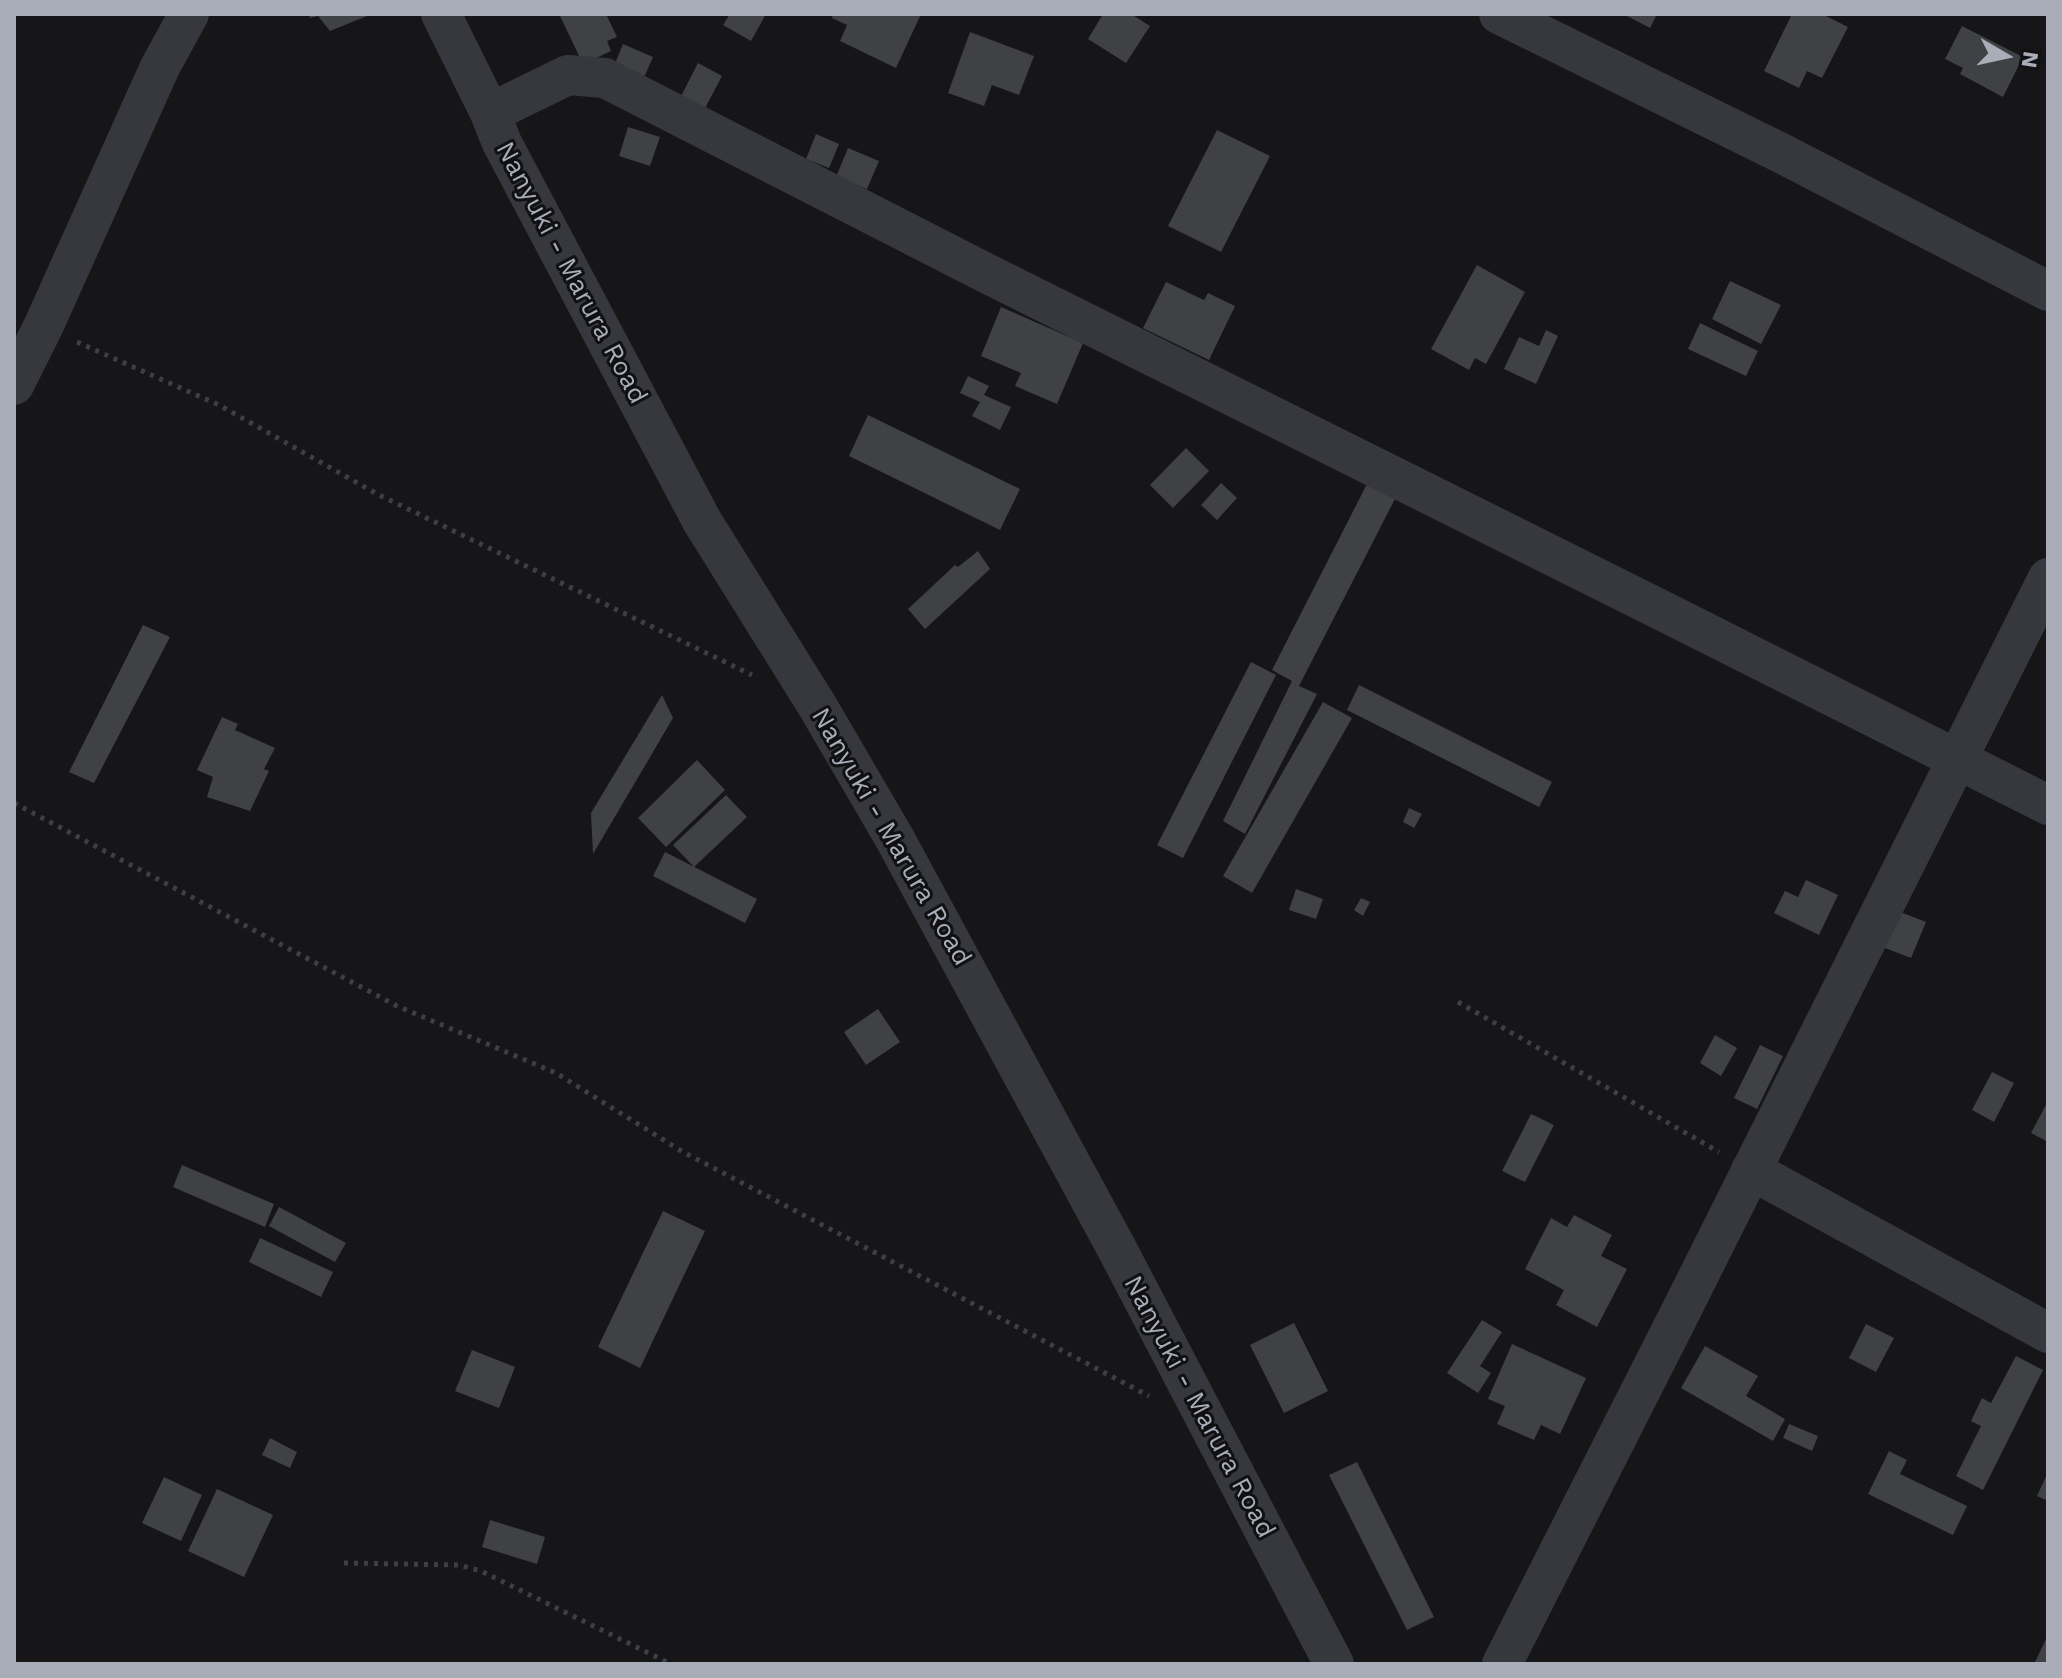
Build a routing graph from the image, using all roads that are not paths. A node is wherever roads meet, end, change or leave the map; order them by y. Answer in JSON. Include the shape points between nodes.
{"nodes":[{"id":1,"x":189,"y":14,"type":"edge"},
{"id":2,"x":441,"y":14,"type":"edge"},
{"id":3,"x":1499,"y":14,"type":"edge"},
{"id":4,"x":490,"y":113,"type":"junction"},
{"id":5,"x":2048,"y":291,"type":"edge"},
{"id":6,"x":14,"y":385,"type":"edge"},
{"id":7,"x":2048,"y":578,"type":"edge"},
{"id":8,"x":1958,"y":760,"type":"junction"},
{"id":9,"x":2048,"y":805,"type":"edge"},
{"id":10,"x":1751,"y":1170,"type":"junction"},
{"id":11,"x":2048,"y":1333,"type":"edge"},
{"id":12,"x":1334,"y":1664,"type":"edge"},
{"id":13,"x":1502,"y":1664,"type":"edge"}],
"edges":[{"from":1,"to":6,"type":"street"},
{"from":2,"to":4,"type":"street","name":"Nanyuki - Marura Road"},
{"from":3,"to":5,"type":"street"},
{"from":4,"to":8,"type":"street","via":[[568,75],[605,78]]},
{"from":4,"to":12,"type":"street","name":"Nanyuki - Marura Road","via":[[702,521],[818,707],[961,959]]},
{"from":7,"to":8,"type":"street"},
{"from":8,"to":9,"type":"street"},
{"from":8,"to":10,"type":"street"},
{"from":10,"to":11,"type":"street"},
{"from":10,"to":13,"type":"street"}]}
